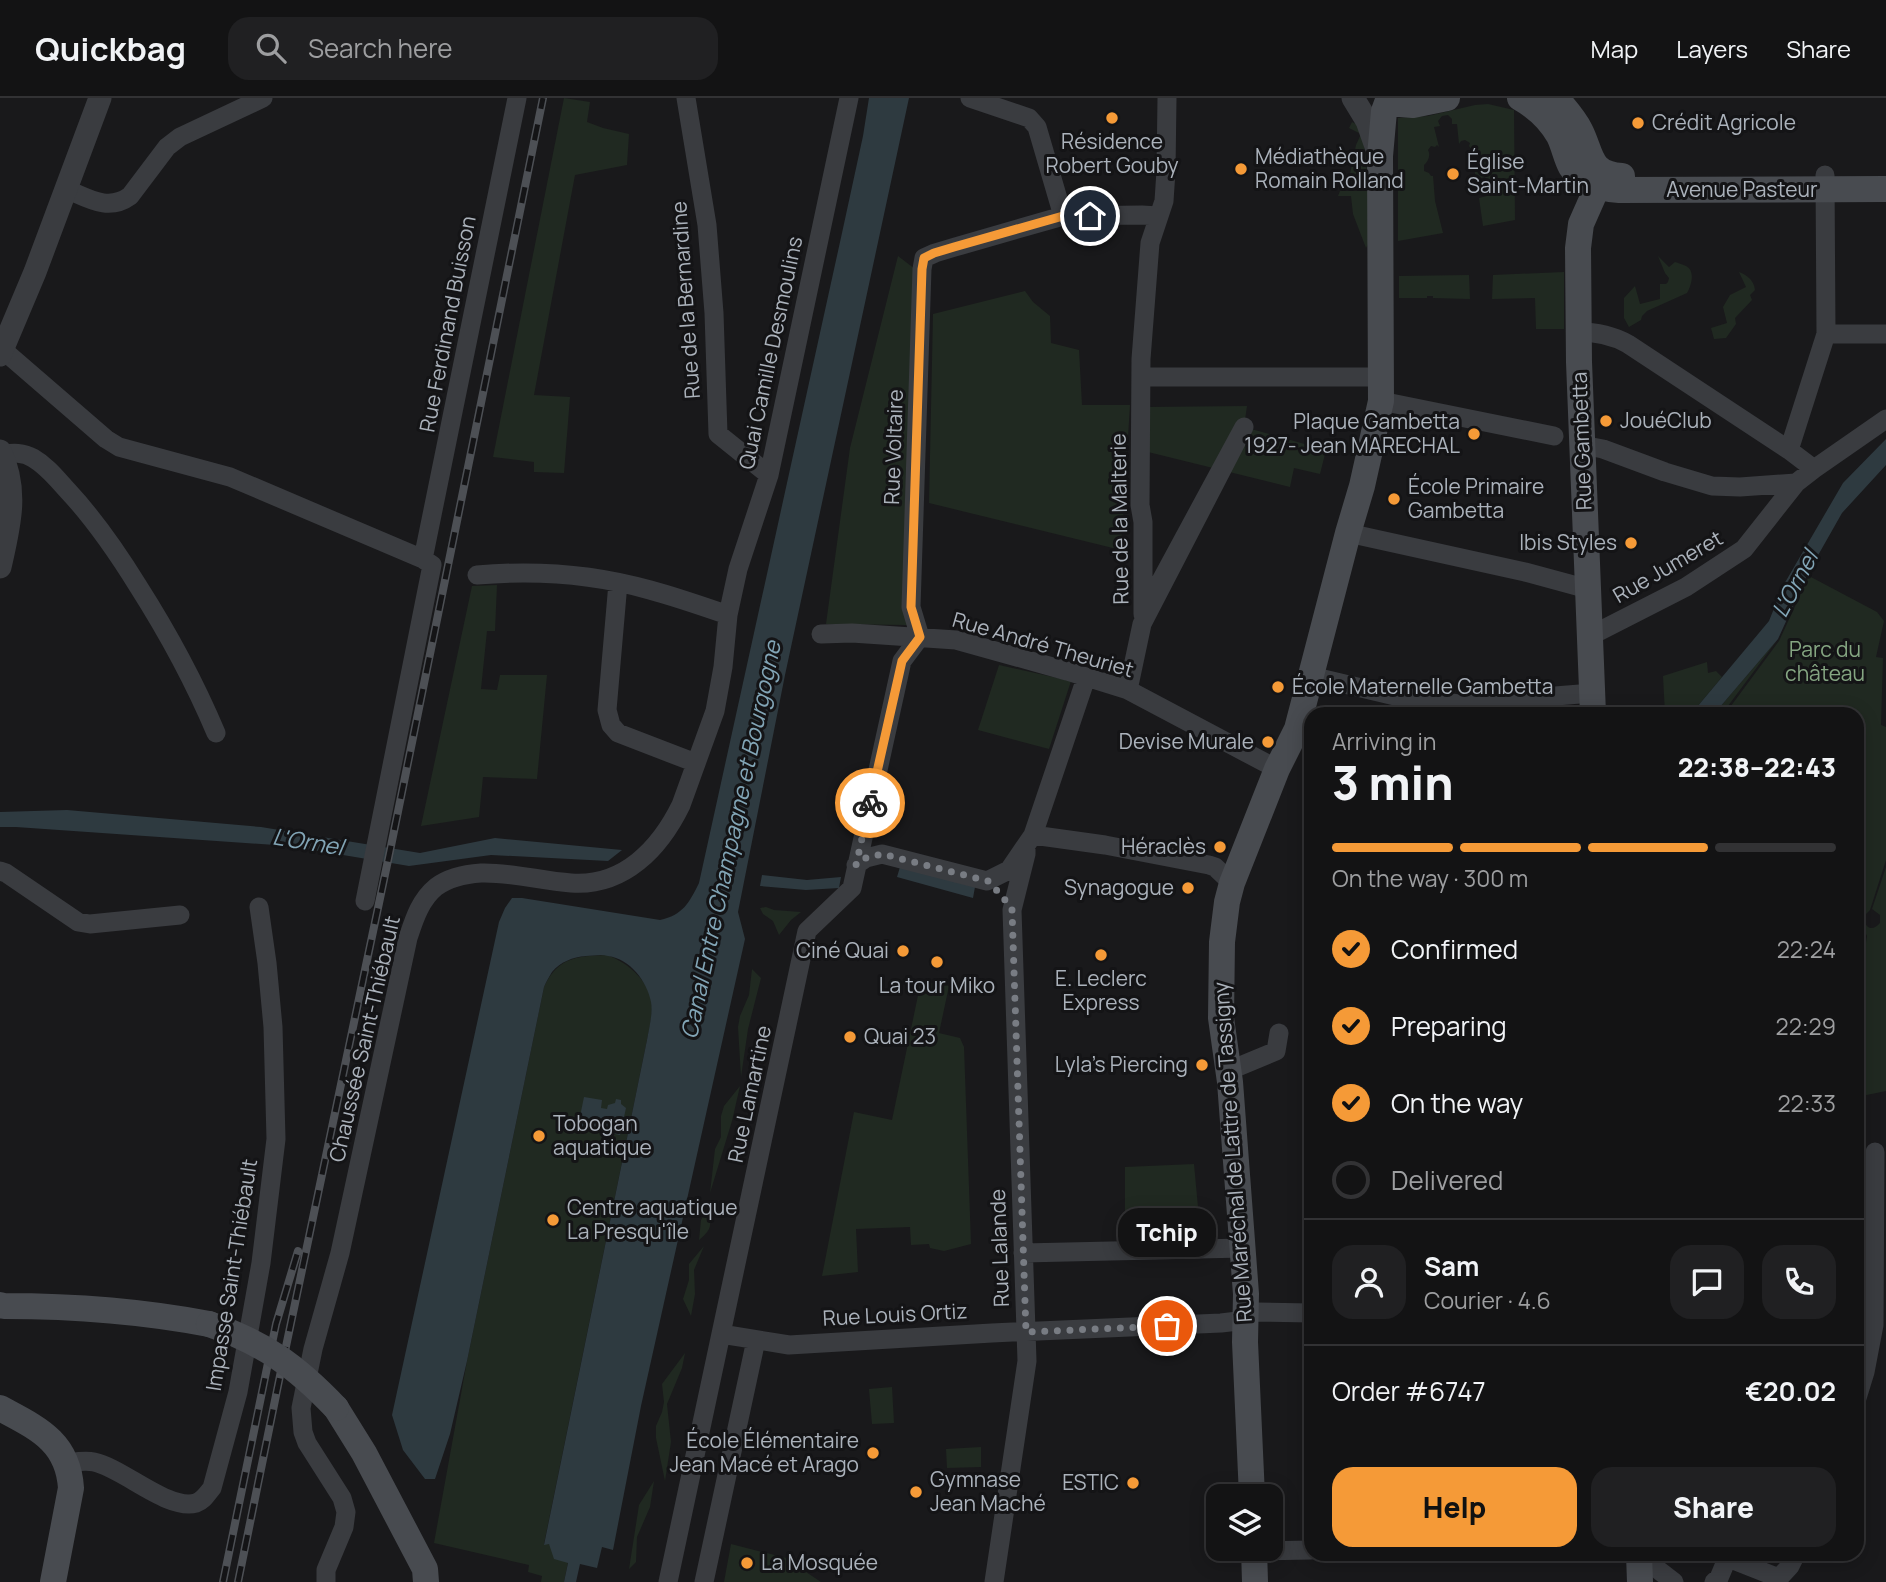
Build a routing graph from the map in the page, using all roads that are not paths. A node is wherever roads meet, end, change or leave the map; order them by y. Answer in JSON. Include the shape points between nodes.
{"nodes":[{"id":1,"x":100,"y":98,"type":"edge"},
{"id":2,"x":263,"y":98,"type":"edge"},
{"id":3,"x":517,"y":98,"type":"edge"},
{"id":4,"x":686,"y":98,"type":"edge"},
{"id":5,"x":849,"y":98,"type":"edge"},
{"id":6,"x":970,"y":98,"type":"edge"},
{"id":7,"x":1167,"y":98,"type":"edge"},
{"id":8,"x":1353,"y":98,"type":"edge"},
{"id":9,"x":1447,"y":98,"type":"edge"},
{"id":10,"x":1520,"y":98,"type":"edge"},
{"id":11,"x":1556,"y":98,"type":"edge"},
{"id":12,"x":1384,"y":100,"type":"edge"},
{"id":13,"x":1380,"y":156,"type":"junction"},
{"id":14,"x":1886,"y":174,"type":"edge"},
{"id":15,"x":1601,"y":180,"type":"junction"},
{"id":16,"x":1825,"y":182,"type":"junction"},
{"id":17,"x":66,"y":189,"type":"junction"},
{"id":18,"x":1886,"y":189,"type":"edge"},
{"id":19,"x":1063,"y":216,"type":"junction"},
{"id":20,"x":1158,"y":216,"type":"junction"},
{"id":21,"x":1578,"y":331,"type":"junction"},
{"id":22,"x":1826,"y":334,"type":"junction"},
{"id":23,"x":1886,"y":334,"type":"edge"},
{"id":24,"x":2,"y":353,"type":"edge"},
{"id":25,"x":1142,"y":377,"type":"junction"},
{"id":26,"x":1381,"y":389,"type":"junction"},
{"id":27,"x":1886,"y":419,"type":"edge"},
{"id":28,"x":1554,"y":436,"type":"dead end"},
{"id":29,"x":1582,"y":445,"type":"junction"},
{"id":30,"x":1789,"y":450,"type":"junction"},
{"id":31,"x":1,"y":452,"type":"edge"},
{"id":32,"x":1814,"y":469,"type":"junction"},
{"id":33,"x":769,"y":475,"type":"junction"},
{"id":34,"x":1796,"y":484,"type":"junction"},
{"id":35,"x":1348,"y":533,"type":"junction"},
{"id":36,"x":427,"y":562,"type":"junction"},
{"id":37,"x":0,"y":567,"type":"edge"},
{"id":38,"x":477,"y":575,"type":"dead end"},
{"id":39,"x":618,"y":583,"type":"junction"},
{"id":40,"x":1588,"y":589,"type":"junction"},
{"id":41,"x":728,"y":615,"type":"junction"},
{"id":42,"x":821,"y":634,"type":"dead end"},
{"id":43,"x":1590,"y":636,"type":"junction"},
{"id":44,"x":920,"y":637,"type":"junction"},
{"id":45,"x":1311,"y":676,"type":"junction"},
{"id":46,"x":1086,"y":678,"type":"junction"},
{"id":47,"x":1128,"y":691,"type":"junction"},
{"id":48,"x":1592,"y":703,"type":"edge"},
{"id":49,"x":216,"y":733,"type":"dead end"},
{"id":50,"x":696,"y":763,"type":"junction"},
{"id":51,"x":1272,"y":767,"type":"junction"},
{"id":52,"x":1029,"y":841,"type":"junction"},
{"id":53,"x":856,"y":865,"type":"junction"},
{"id":54,"x":1224,"y":869,"type":"junction"},
{"id":55,"x":0,"y":872,"type":"edge"},
{"id":56,"x":988,"y":881,"type":"junction"},
{"id":57,"x":365,"y":901,"type":"dead end"},
{"id":58,"x":259,"y":907,"type":"dead end"},
{"id":59,"x":1012,"y":910,"type":"junction"},
{"id":60,"x":180,"y":915,"type":"dead end"},
{"id":61,"x":1279,"y":1033,"type":"dead end"},
{"id":62,"x":1228,"y":1070,"type":"junction"},
{"id":63,"x":1872,"y":1152,"type":"edge"},
{"id":64,"x":1243,"y":1248,"type":"junction"},
{"id":65,"x":1023,"y":1253,"type":"junction"},
{"id":66,"x":1,"y":1306,"type":"edge"},
{"id":67,"x":1304,"y":1313,"type":"edge"},
{"id":68,"x":1246,"y":1317,"type":"junction"},
{"id":69,"x":1865,"y":1325,"type":"edge"},
{"id":70,"x":1026,"y":1332,"type":"junction"},
{"id":71,"x":721,"y":1334,"type":"junction"},
{"id":72,"x":756,"y":1340,"type":"junction"},
{"id":73,"x":1864,"y":1375,"type":"edge"},
{"id":74,"x":0,"y":1408,"type":"edge"},
{"id":75,"x":66,"y":1463,"type":"junction"},
{"id":76,"x":1251,"y":1484,"type":"edge"},
{"id":77,"x":1283,"y":1550,"type":"edge"},
{"id":78,"x":1304,"y":1550,"type":"edge"},
{"id":79,"x":1254,"y":1561,"type":"edge"},
{"id":80,"x":1638,"y":1561,"type":"edge"},
{"id":81,"x":1646,"y":1561,"type":"edge"},
{"id":82,"x":1727,"y":1561,"type":"edge"},
{"id":83,"x":1740,"y":1561,"type":"edge"},
{"id":84,"x":1792,"y":1561,"type":"edge"},
{"id":85,"x":432,"y":1578,"type":"edge"},
{"id":86,"x":53,"y":1582,"type":"edge"},
{"id":87,"x":326,"y":1582,"type":"edge"},
{"id":88,"x":668,"y":1582,"type":"edge"},
{"id":89,"x":704,"y":1582,"type":"edge"},
{"id":90,"x":994,"y":1582,"type":"edge"},
{"id":91,"x":1255,"y":1582,"type":"edge"},
{"id":92,"x":1640,"y":1582,"type":"edge"},
{"id":93,"x":1674,"y":1582,"type":"edge"},
{"id":94,"x":1714,"y":1582,"type":"edge"}],
"edges":[{"from":1,"to":17,"type":"street"},
{"from":2,"to":17,"type":"street","via":[[180,137],[122,202],[109,204]]},
{"from":3,"to":36,"type":"street","name":"Rue Ferdinand Buisson"},
{"from":4,"to":33,"type":"street","name":"Rue de la Bernardine","via":[[707,226],[718,434]]},
{"from":5,"to":33,"type":"street","name":"Quai Camille Desmoulins"},
{"from":6,"to":19,"type":"street","via":[[1029,118],[1037,127]]},
{"from":7,"to":20,"type":"street","name":"Rue de la Malterie","via":[[1166,181]]},
{"from":8,"to":13,"type":"street"},
{"from":9,"to":12,"type":"main road","via":[[1413,105]]},
{"from":10,"to":15,"type":"main road","via":[[1549,122],[1577,174]]},
{"from":11,"to":15,"type":"main road","via":[[1580,130]]},
{"from":12,"to":13,"type":"main road","name":"Rue Maréchal de Lattre de Tassigny"},
{"from":13,"to":26,"type":"main road","name":"Rue Maréchal de Lattre de Tassigny"},
{"from":14,"to":16,"type":"main road","name":"Avenue Pasteur"},
{"from":15,"to":16,"type":"main road","name":"Avenue Pasteur","via":[[1619,190]]},
{"from":15,"to":21,"type":"main road","name":"Rue Gambetta","via":[[1579,235]]},
{"from":16,"to":18,"type":"main road","name":"Avenue Pasteur"},
{"from":16,"to":22,"type":"street"},
{"from":17,"to":24,"type":"street"},
{"from":19,"to":20,"type":"street"},
{"from":19,"to":44,"type":"street","name":"Rue Voltaire","via":[[924,258],[911,607]]},
{"from":20,"to":25,"type":"street","name":"Rue de la Malterie","via":[[1150,243]]},
{"from":21,"to":29,"type":"main road","name":"Rue Gambetta"},
{"from":21,"to":30,"type":"street","via":[[1628,344]]},
{"from":22,"to":23,"type":"street"},
{"from":22,"to":30,"type":"street"},
{"from":24,"to":36,"type":"street","via":[[119,447],[230,477]]},
{"from":25,"to":26,"type":"street"},
{"from":25,"to":47,"type":"street","name":"Rue de la Malterie","via":[[1143,614],[1244,427],[1142,624]]},
{"from":26,"to":28,"type":"street"},
{"from":26,"to":35,"type":"main road","name":"Rue Maréchal de Lattre de Tassigny"},
{"from":27,"to":32,"type":"street","name":"Rue Jumeret"},
{"from":29,"to":34,"type":"street","via":[[1712,486]]},
{"from":29,"to":40,"type":"main road","name":"Rue Gambetta"},
{"from":30,"to":32,"type":"street"},
{"from":31,"to":37,"type":"street","via":[[8,474],[11,519]]},
{"from":31,"to":49,"type":"street","via":[[31,456],[46,467],[112,544],[179,653]]},
{"from":32,"to":34,"type":"street","name":"Rue Jumeret"},
{"from":33,"to":41,"type":"street","name":"Quai Camille Desmoulins"},
{"from":34,"to":43,"type":"street","name":"Rue Jumeret","via":[[1744,549],[1686,587]]},
{"from":35,"to":40,"type":"street"},
{"from":35,"to":45,"type":"main road","name":"Rue Maréchal de Lattre de Tassigny"},
{"from":36,"to":57,"type":"street","name":"Rue Ferdinand Buisson"},
{"from":38,"to":39,"type":"street","via":[[551,573]]},
{"from":39,"to":41,"type":"street"},
{"from":39,"to":50,"type":"street","via":[[609,720],[618,733]]},
{"from":40,"to":43,"type":"main road","name":"Rue Gambetta"},
{"from":41,"to":50,"type":"street","name":"Chaussée Saint-Thiébault","via":[[715,711]]},
{"from":42,"to":44,"type":"street","name":"Rue André Theuriet"},
{"from":43,"to":48,"type":"main road","name":"Rue Gambetta"},
{"from":44,"to":46,"type":"street","name":"Rue André Theuriet","via":[[956,640]]},
{"from":44,"to":53,"type":"street","name":"Rue Lamartine","via":[[902,661]]},
{"from":45,"to":48,"type":"street","via":[[1395,696],[1459,704]]},
{"from":45,"to":51,"type":"main road","name":"Rue Maréchal de Lattre de Tassigny","via":[[1297,729]]},
{"from":46,"to":47,"type":"street","name":"Rue André Theuriet"},
{"from":46,"to":52,"type":"street"},
{"from":47,"to":51,"type":"street","name":"Rue André Theuriet"},
{"from":50,"to":87,"type":"street","name":"Chaussée Saint-Thiébault","via":[[667,832],[625,871],[600,881],[572,883],[494,873],[461,876],[436,887],[420,906],[408,938],[340,1253],[301,1408],[307,1443],[342,1498],[345,1512]]},
{"from":51,"to":54,"type":"main road","name":"Rue Maréchal de Lattre de Tassigny"},
{"from":52,"to":54,"type":"street","via":[[1105,845]]},
{"from":52,"to":56,"type":"street","via":[[1009,870]]},
{"from":52,"to":59,"type":"street","name":"Rue Lalande"},
{"from":53,"to":56,"type":"street","via":[[882,854]]},
{"from":53,"to":71,"type":"street","name":"Rue Lamartine","via":[[852,888],[807,931]]},
{"from":54,"to":62,"type":"main road","name":"Rue Maréchal de Lattre de Tassigny","via":[[1227,902],[1221,978]]},
{"from":55,"to":60,"type":"street","via":[[78,922]]},
{"from":56,"to":59,"type":"street"},
{"from":58,"to":75,"type":"street","name":"Impasse Saint-Thiébault","via":[[273,1027],[276,1139],[261,1264],[237,1392],[212,1488],[204,1499],[184,1504],[95,1462]]},
{"from":59,"to":65,"type":"street","name":"Rue Lalande"},
{"from":61,"to":62,"type":"street","via":[[1276,1051]]},
{"from":62,"to":64,"type":"main road","name":"Rue Maréchal de Lattre de Tassigny"},
{"from":63,"to":69,"type":"street"},
{"from":64,"to":65,"type":"street"},
{"from":64,"to":68,"type":"main road","name":"Rue Maréchal de Lattre de Tassigny"},
{"from":65,"to":70,"type":"street","name":"Rue Lalande"},
{"from":66,"to":85,"type":"main road","bridge":true,"via":[[97,1308],[174,1317],[209,1324],[273,1352],[336,1408]]},
{"from":67,"to":68,"type":"street","name":"Rue Louis Ortiz","via":[[1257,1312]]},
{"from":68,"to":70,"type":"street","name":"Rue Louis Ortiz","via":[[1221,1323]]},
{"from":68,"to":76,"type":"main road","name":"Rue Maréchal de Lattre de Tassigny"},
{"from":69,"to":73,"type":"street"},
{"from":70,"to":72,"type":"street","name":"Rue Louis Ortiz","via":[[789,1345]]},
{"from":70,"to":90,"type":"street","name":"Rue Lalande","via":[[1027,1361]]},
{"from":71,"to":72,"type":"street","name":"Rue Louis Ortiz"},
{"from":71,"to":88,"type":"street","name":"Rue Lamartine"},
{"from":72,"to":89,"type":"street"},
{"from":74,"to":75,"type":"main road","via":[[43,1433]]},
{"from":75,"to":86,"type":"main road","via":[[71,1488]]},
{"from":77,"to":78,"type":"street"},
{"from":79,"to":91,"type":"main road"},
{"from":80,"to":92,"type":"main road"},
{"from":81,"to":93,"type":"street"},
{"from":82,"to":94,"type":"street"},
{"from":83,"to":84,"type":"street","via":[[1779,1578]]}]}
